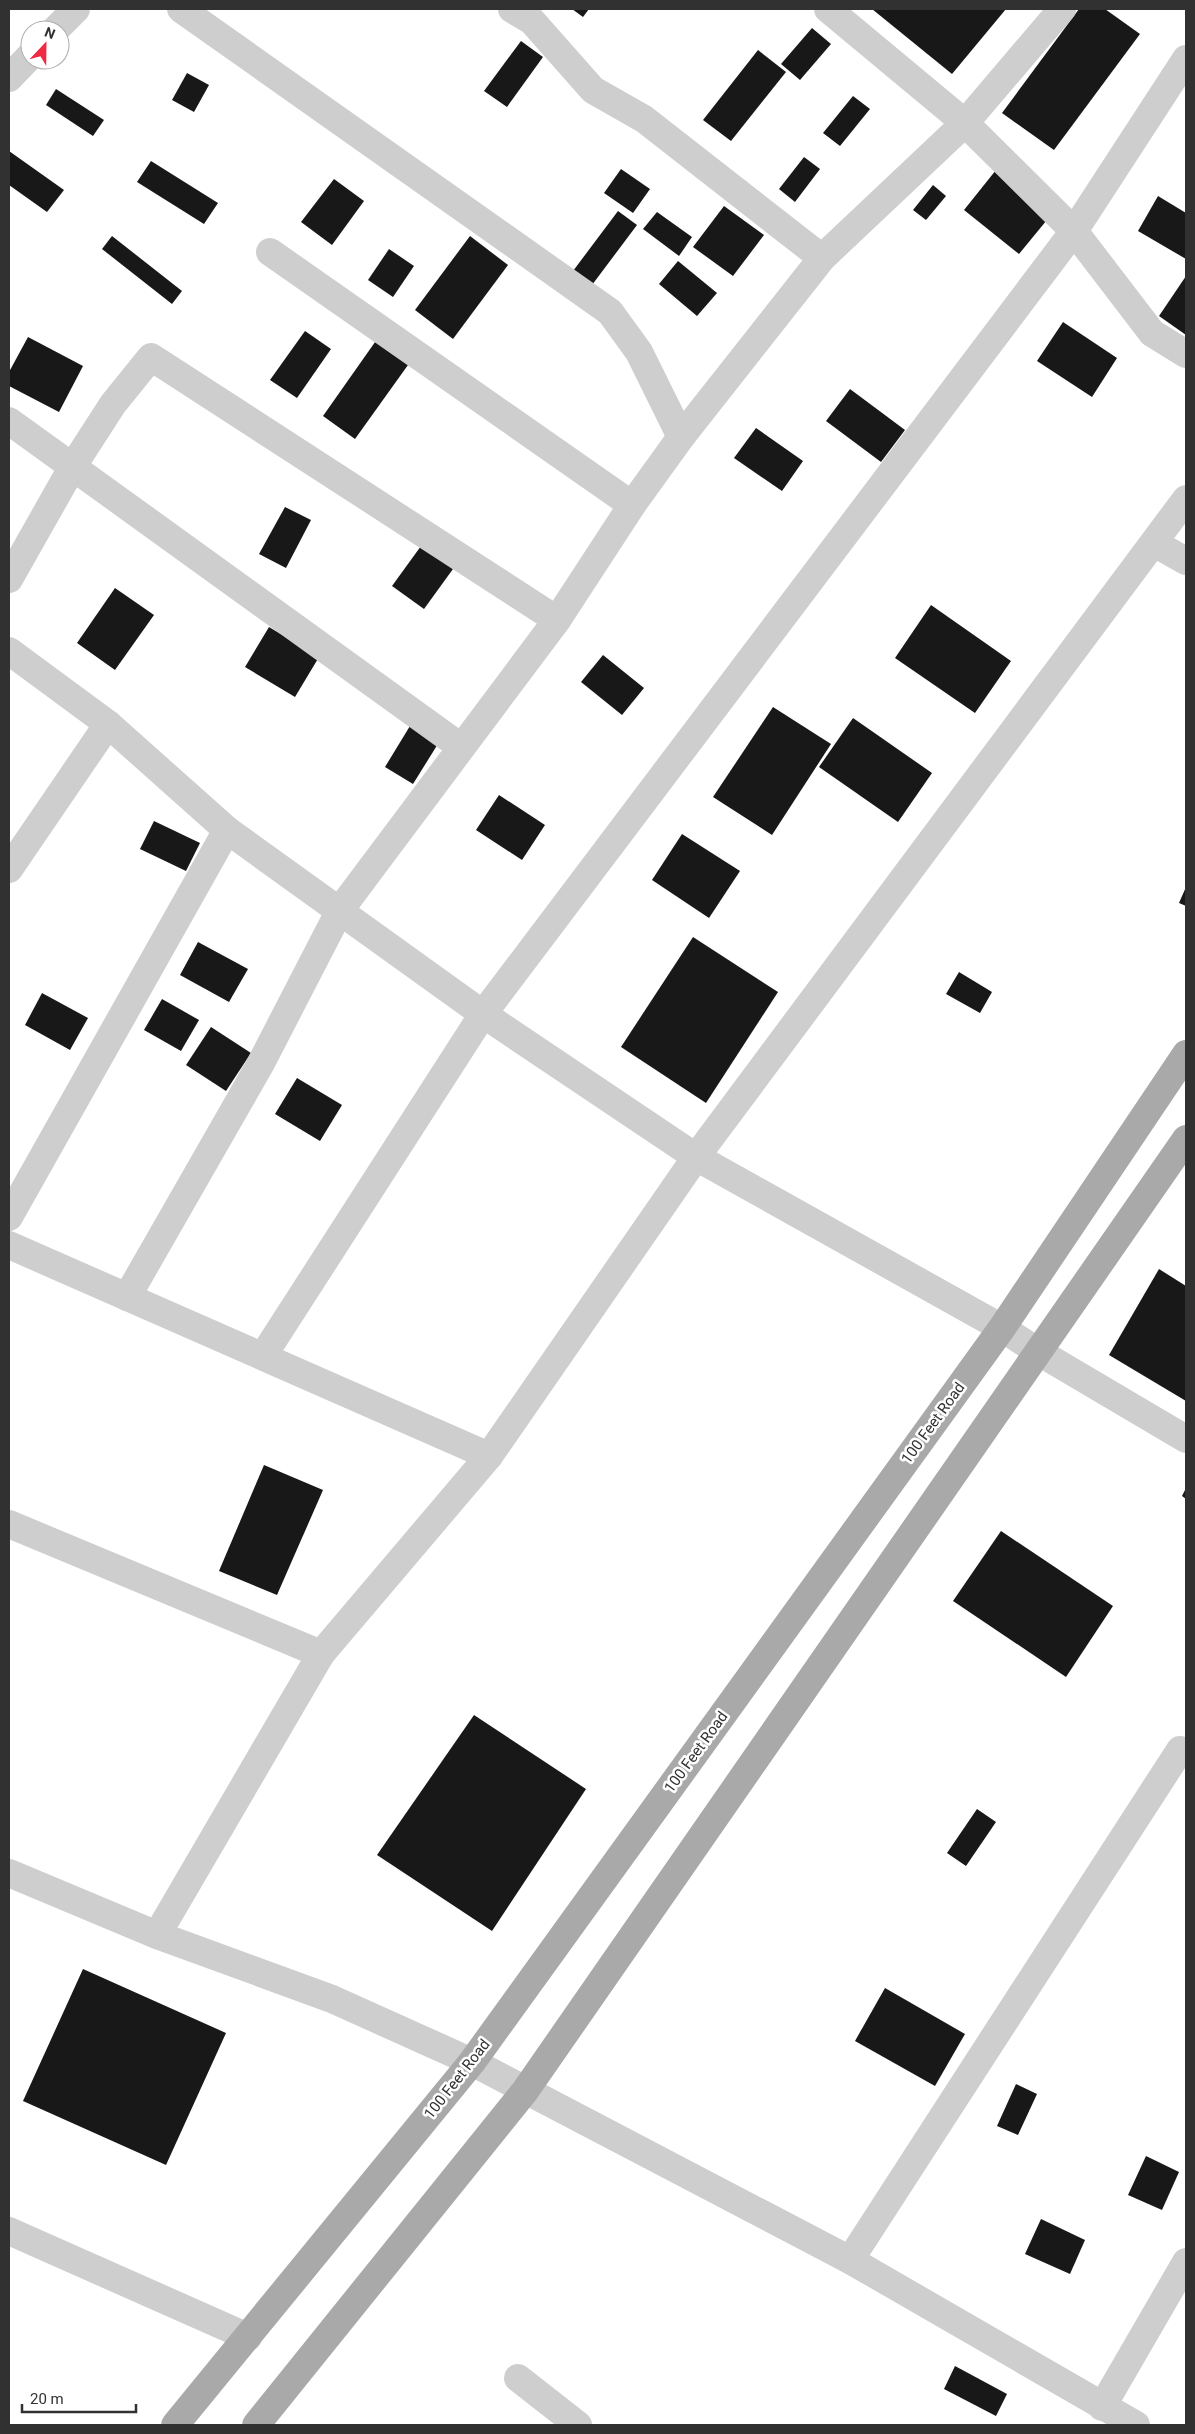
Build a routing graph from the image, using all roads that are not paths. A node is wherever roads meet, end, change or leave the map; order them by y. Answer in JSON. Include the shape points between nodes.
{"nodes":[{"id":1,"x":76,"y":9,"type":"edge"},
{"id":2,"x":181,"y":9,"type":"edge"},
{"id":3,"x":512,"y":9,"type":"edge"},
{"id":4,"x":828,"y":9,"type":"edge"},
{"id":5,"x":1062,"y":9,"type":"edge"},
{"id":6,"x":65,"y":20,"type":"edge"},
{"id":7,"x":1186,"y":59,"type":"edge"},
{"id":8,"x":20,"y":66,"type":"edge"},
{"id":9,"x":9,"y":78,"type":"edge"},
{"id":10,"x":965,"y":123,"type":"junction"},
{"id":11,"x":1074,"y":231,"type":"junction"},
{"id":12,"x":270,"y":252,"type":"dead end"},
{"id":13,"x":822,"y":258,"type":"junction"},
{"id":14,"x":1186,"y":354,"type":"edge"},
{"id":15,"x":9,"y":421,"type":"edge"},
{"id":16,"x":681,"y":437,"type":"junction"},
{"id":17,"x":73,"y":466,"type":"junction"},
{"id":18,"x":1186,"y":499,"type":"edge"},
{"id":19,"x":632,"y":505,"type":"junction"},
{"id":20,"x":1154,"y":543,"type":"junction"},
{"id":21,"x":1186,"y":561,"type":"edge"},
{"id":22,"x":9,"y":579,"type":"edge"},
{"id":23,"x":556,"y":620,"type":"junction"},
{"id":24,"x":9,"y":651,"type":"edge"},
{"id":25,"x":108,"y":724,"type":"junction"},
{"id":26,"x":461,"y":748,"type":"junction"},
{"id":27,"x":227,"y":830,"type":"junction"},
{"id":28,"x":9,"y":869,"type":"edge"},
{"id":29,"x":340,"y":910,"type":"junction"},
{"id":30,"x":483,"y":1014,"type":"junction"},
{"id":31,"x":1186,"y":1054,"type":"edge"},
{"id":32,"x":1185,"y":1143,"type":"edge"},
{"id":33,"x":696,"y":1157,"type":"junction"},
{"id":34,"x":9,"y":1217,"type":"edge"},
{"id":35,"x":9,"y":1245,"type":"edge"},
{"id":36,"x":127,"y":1297,"type":"junction"},
{"id":37,"x":1002,"y":1328,"type":"junction"},
{"id":38,"x":1037,"y":1351,"type":"junction"},
{"id":39,"x":263,"y":1356,"type":"junction"},
{"id":40,"x":1186,"y":1439,"type":"edge"},
{"id":41,"x":489,"y":1456,"type":"junction"},
{"id":42,"x":9,"y":1524,"type":"edge"},
{"id":43,"x":321,"y":1654,"type":"junction"},
{"id":44,"x":1180,"y":1750,"type":"dead end"},
{"id":45,"x":9,"y":1874,"type":"edge"},
{"id":46,"x":157,"y":1935,"type":"junction"},
{"id":47,"x":472,"y":2062,"type":"junction"},
{"id":48,"x":525,"y":2091,"type":"junction"},
{"id":49,"x":9,"y":2231,"type":"edge"},
{"id":50,"x":850,"y":2260,"type":"junction"},
{"id":51,"x":1186,"y":2262,"type":"edge"},
{"id":52,"x":248,"y":2337,"type":"junction"},
{"id":53,"x":518,"y":2378,"type":"dead end"},
{"id":54,"x":1102,"y":2407,"type":"junction"},
{"id":55,"x":174,"y":2425,"type":"edge"},
{"id":56,"x":256,"y":2425,"type":"edge"},
{"id":57,"x":578,"y":2425,"type":"edge"},
{"id":58,"x":1136,"y":2425,"type":"edge"}],
"edges":[{"from":1,"to":6,"type":"street"},
{"from":2,"to":16,"type":"street","via":[[610,312],[639,352]]},
{"from":3,"to":13,"type":"street","via":[[532,21],[593,90],[644,118]]},
{"from":4,"to":10,"type":"street"},
{"from":5,"to":10,"type":"street"},
{"from":7,"to":11,"type":"street"},
{"from":8,"to":9,"type":"street"},
{"from":10,"to":11,"type":"street"},
{"from":10,"to":13,"type":"street"},
{"from":11,"to":14,"type":"street","via":[[1152,333]]},
{"from":11,"to":30,"type":"street"},
{"from":12,"to":19,"type":"street"},
{"from":13,"to":16,"type":"street"},
{"from":15,"to":17,"type":"street"},
{"from":16,"to":19,"type":"street"},
{"from":17,"to":22,"type":"street"},
{"from":17,"to":23,"type":"street","via":[[113,404],[151,357]]},
{"from":17,"to":26,"type":"street"},
{"from":18,"to":20,"type":"street"},
{"from":19,"to":23,"type":"street"},
{"from":20,"to":21,"type":"street"},
{"from":20,"to":33,"type":"street"},
{"from":23,"to":26,"type":"street"},
{"from":24,"to":25,"type":"street"},
{"from":25,"to":27,"type":"street"},
{"from":25,"to":28,"type":"street"},
{"from":26,"to":29,"type":"street"},
{"from":27,"to":29,"type":"street"},
{"from":27,"to":34,"type":"street"},
{"from":29,"to":30,"type":"street"},
{"from":29,"to":36,"type":"street","via":[[261,1063]]},
{"from":30,"to":33,"type":"street"},
{"from":30,"to":39,"type":"street"},
{"from":31,"to":37,"type":"main road","name":"100 Feet Road"},
{"from":32,"to":38,"type":"main road"},
{"from":33,"to":37,"type":"street"},
{"from":33,"to":41,"type":"street"},
{"from":35,"to":36,"type":"street"},
{"from":36,"to":39,"type":"street"},
{"from":37,"to":38,"type":"street"},
{"from":37,"to":47,"type":"main road","name":"100 Feet Road"},
{"from":38,"to":40,"type":"street"},
{"from":38,"to":48,"type":"main road"},
{"from":39,"to":41,"type":"street"},
{"from":41,"to":43,"type":"street"},
{"from":42,"to":43,"type":"street"},
{"from":43,"to":46,"type":"street"},
{"from":44,"to":50,"type":"street"},
{"from":45,"to":46,"type":"street"},
{"from":46,"to":47,"type":"street","via":[[332,1999]]},
{"from":47,"to":48,"type":"street"},
{"from":47,"to":52,"type":"main road","name":"100 Feet Road"},
{"from":48,"to":50,"type":"street"},
{"from":48,"to":56,"type":"main road"},
{"from":49,"to":52,"type":"street"},
{"from":50,"to":54,"type":"street"},
{"from":51,"to":54,"type":"street"},
{"from":52,"to":55,"type":"main road","name":"100 Feet Road"},
{"from":53,"to":57,"type":"street"},
{"from":54,"to":58,"type":"street"}]}
